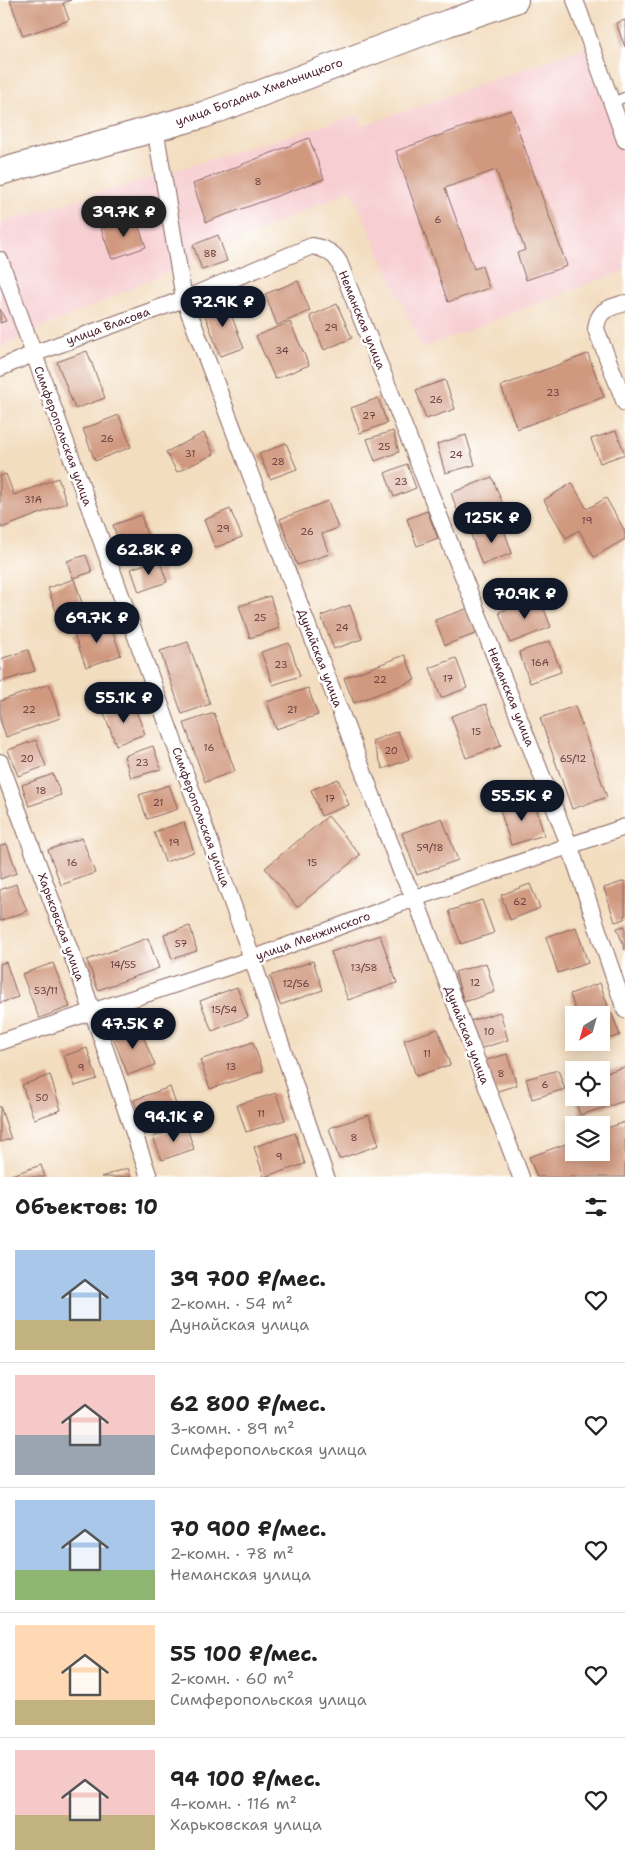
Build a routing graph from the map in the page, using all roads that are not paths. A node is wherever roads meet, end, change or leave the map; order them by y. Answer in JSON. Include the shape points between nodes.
{"nodes":[{"id":1,"x":515,"y":0,"type":"edge"},
{"id":2,"x":575,"y":0,"type":"edge"},
{"id":3,"x":618,"y":100,"type":"edge"},
{"id":4,"x":155,"y":128,"type":"junction"},
{"id":5,"x":625,"y":140,"type":"edge"},
{"id":6,"x":0,"y":172,"type":"edge"},
{"id":7,"x":328,"y":250,"type":"joint"},
{"id":8,"x":0,"y":260,"type":"edge"},
{"id":9,"x":184,"y":299,"type":"junction"},
{"id":10,"x":625,"y":303,"type":"edge"},
{"id":11,"x":33,"y":354,"type":"junction"},
{"id":12,"x":0,"y":368,"type":"edge"},
{"id":13,"x":625,"y":403,"type":"edge"},
{"id":14,"x":0,"y":762,"type":"edge"},
{"id":15,"x":625,"y":827,"type":"edge"},
{"id":16,"x":570,"y":847,"type":"junction"},
{"id":17,"x":415,"y":898,"type":"junction"},
{"id":18,"x":252,"y":959,"type":"junction"},
{"id":19,"x":625,"y":1010,"type":"edge"},
{"id":20,"x":92,"y":1012,"type":"junction"},
{"id":21,"x":0,"y":1042,"type":"edge"},
{"id":22,"x":149,"y":1177,"type":"edge"},
{"id":23,"x":326,"y":1177,"type":"edge"},
{"id":24,"x":521,"y":1177,"type":"edge"}],
"edges":[{"from":1,"to":4,"type":"main road","name":"улица Богдана Хмельницкого","via":[[203,115]]},
{"from":2,"to":3,"type":"street"},
{"from":3,"to":5,"type":"street"},
{"from":4,"to":6,"type":"main road","name":"улица Богдана Хмельницкого"},
{"from":4,"to":9,"type":"street","name":"Дунайская улица"},
{"from":7,"to":9,"type":"street","name":"улица Власова","via":[[312,246]]},
{"from":7,"to":16,"type":"street","name":"Неманская улица","via":[[339,262]]},
{"from":8,"to":11,"type":"street","name":"Симферопольская улица"},
{"from":9,"to":11,"type":"street","name":"улица Власова"},
{"from":9,"to":17,"type":"street","name":"Дунайская улица","via":[[398,864]]},
{"from":10,"to":13,"type":"street","via":[[608,308],[598,318],[596,329]]},
{"from":11,"to":12,"type":"street","name":"улица Власова"},
{"from":11,"to":18,"type":"street","name":"Симферопольская улица"},
{"from":14,"to":20,"type":"street","name":"Харьковская улица"},
{"from":15,"to":16,"type":"street","name":"улица Менжинского"},
{"from":16,"to":17,"type":"street","name":"улица Менжинского"},
{"from":16,"to":19,"type":"street","name":"Неманская улица"},
{"from":17,"to":18,"type":"street","name":"улица Менжинского"},
{"from":17,"to":24,"type":"street","name":"Дунайская улица"},
{"from":18,"to":20,"type":"street","name":"улица Менжинского"},
{"from":18,"to":23,"type":"street","name":"Симферопольская улица"},
{"from":20,"to":21,"type":"street","name":"улица Менжинского"},
{"from":20,"to":22,"type":"street","name":"Харьковская улица"}]}
